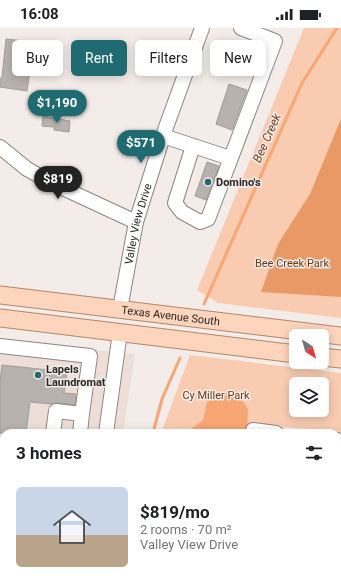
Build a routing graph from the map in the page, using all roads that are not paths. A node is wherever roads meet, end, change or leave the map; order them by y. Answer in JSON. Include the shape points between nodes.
{"nodes":[{"id":1,"x":202,"y":28,"type":"edge"},
{"id":2,"x":241,"y":28,"type":"edge"},
{"id":3,"x":163,"y":136,"type":"junction"},
{"id":4,"x":193,"y":146,"type":"junction"},
{"id":5,"x":0,"y":147,"type":"edge"},
{"id":6,"x":230,"y":158,"type":"junction"},
{"id":7,"x":136,"y":222,"type":"junction"},
{"id":8,"x":0,"y":295,"type":"edge"},
{"id":9,"x":120,"y":309,"type":"junction"},
{"id":10,"x":0,"y":318,"type":"edge"},
{"id":11,"x":205,"y":319,"type":"junction"},
{"id":12,"x":50,"y":324,"type":"junction"},
{"id":13,"x":120,"y":332,"type":"junction"},
{"id":14,"x":341,"y":336,"type":"edge"},
{"id":15,"x":0,"y":346,"type":"edge"},
{"id":16,"x":289,"y":353,"type":"edge"},
{"id":17,"x":329,"y":358,"type":"edge"},
{"id":18,"x":341,"y":359,"type":"edge"},
{"id":19,"x":82,"y":414,"type":"junction"},
{"id":20,"x":54,"y":429,"type":"edge"},
{"id":21,"x":80,"y":429,"type":"edge"},
{"id":22,"x":107,"y":429,"type":"edge"}],
"edges":[{"from":1,"to":3,"type":"street","name":"Valley View Drive"},
{"from":2,"to":6,"type":"street","via":[[275,41]]},
{"from":3,"to":4,"type":"street"},
{"from":3,"to":7,"type":"street","name":"Valley View Drive"},
{"from":4,"to":6,"type":"street"},
{"from":4,"to":6,"type":"street","via":[[175,202],[182,212],[200,222],[208,219]]},
{"from":5,"to":7,"type":"street","via":[[27,169],[54,184]]},
{"from":7,"to":9,"type":"street","name":"Valley View Drive"},
{"from":8,"to":9,"type":"main road","name":"Texas Avenue South"},
{"from":9,"to":11,"type":"main road","name":"Texas Avenue South"},
{"from":9,"to":12,"type":"main road","via":[[117,317],[107,319],[69,314]]},
{"from":10,"to":12,"type":"main road"},
{"from":11,"to":13,"type":"main road","via":[[188,327],[138,322]]},
{"from":11,"to":14,"type":"main road","name":"Texas Avenue South"},
{"from":12,"to":13,"type":"main road"},
{"from":13,"to":16,"type":"main road"},
{"from":13,"to":22,"type":"street"},
{"from":15,"to":19,"type":"street","via":[[90,356]]},
{"from":17,"to":18,"type":"main road"},
{"from":19,"to":20,"type":"street","via":[[56,411]]},
{"from":19,"to":21,"type":"street"}]}
